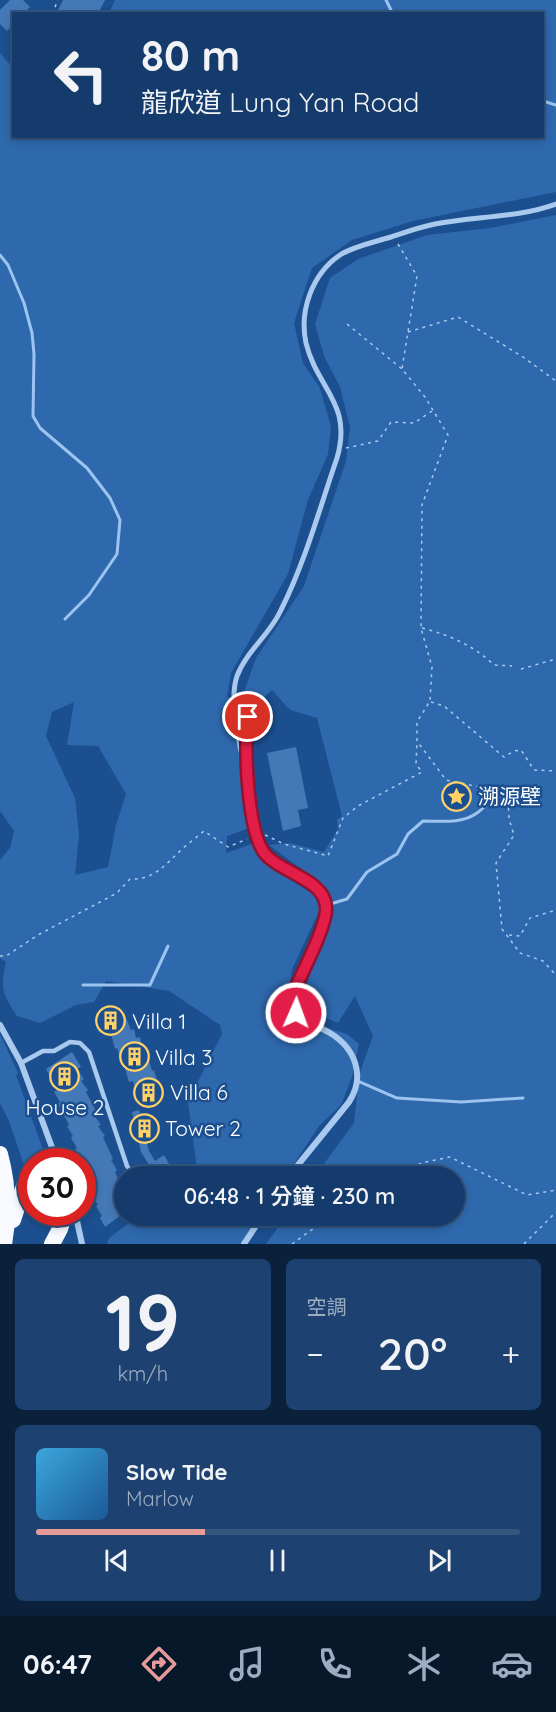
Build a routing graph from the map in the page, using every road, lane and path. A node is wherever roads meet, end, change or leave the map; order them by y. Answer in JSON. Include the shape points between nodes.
{"nodes":[{"id":1,"x":556,"y":204,"type":"edge"},
{"id":2,"x":393,"y":236,"type":"junction"},
{"id":3,"x":347,"y":324,"type":"dead end"},
{"id":4,"x":408,"y":332,"type":"junction"},
{"id":5,"x":402,"y":369,"type":"junction"},
{"id":6,"x":556,"y":381,"type":"edge"},
{"id":7,"x":433,"y":410,"type":"junction"},
{"id":8,"x":339,"y":450,"type":"junction"},
{"id":9,"x":421,"y":628,"type":"junction"},
{"id":10,"x":556,"y":659,"type":"edge"},
{"id":11,"x":513,"y":666,"type":"dead end"},
{"id":12,"x":521,"y":669,"type":"dead end"},
{"id":13,"x":430,"y":701,"type":"junction"},
{"id":14,"x":257,"y":705,"type":"dead end"},
{"id":15,"x":417,"y":741,"type":"junction"},
{"id":16,"x":556,"y":771,"type":"edge"},
{"id":17,"x":246,"y":776,"type":"junction"},
{"id":18,"x":248,"y":838,"type":"dead end"},
{"id":19,"x":256,"y":838,"type":"junction"},
{"id":20,"x":556,"y":910,"type":"edge"},
{"id":21,"x":508,"y":935,"type":"junction"},
{"id":22,"x":0,"y":956,"type":"edge"},
{"id":23,"x":556,"y":975,"type":"edge"},
{"id":24,"x":0,"y":1025,"type":"edge"},
{"id":25,"x":21,"y":1063,"type":"junction"},
{"id":26,"x":52,"y":1148,"type":"edge"},
{"id":27,"x":0,"y":1154,"type":"edge"},
{"id":28,"x":127,"y":1166,"type":"edge"},
{"id":29,"x":297,"y":1166,"type":"edge"},
{"id":30,"x":416,"y":1166,"type":"edge"},
{"id":31,"x":556,"y":1190,"type":"edge"},
{"id":32,"x":18,"y":1203,"type":"edge"},
{"id":33,"x":556,"y":1212,"type":"edge"},
{"id":34,"x":61,"y":1226,"type":"edge"},
{"id":35,"x":79,"y":1226,"type":"edge"},
{"id":36,"x":256,"y":1226,"type":"edge"},
{"id":37,"x":317,"y":1226,"type":"edge"},
{"id":38,"x":5,"y":1244,"type":"edge"},
{"id":39,"x":52,"y":1244,"type":"edge"},
{"id":40,"x":82,"y":1244,"type":"edge"},
{"id":41,"x":244,"y":1244,"type":"edge"},
{"id":42,"x":292,"y":1244,"type":"edge"},
{"id":43,"x":524,"y":1244,"type":"edge"}],
"edges":[{"from":1,"to":2,"type":"street","via":[[516,215],[433,224]]},
{"from":2,"to":4,"type":"path","via":[[417,276]]},
{"from":2,"to":8,"type":"street","via":[[333,261],[315,282],[306,307],[304,329],[308,350],[340,416]]},
{"from":3,"to":5,"type":"path"},
{"from":4,"to":5,"type":"path"},
{"from":4,"to":6,"type":"path","via":[[458,317]]},
{"from":5,"to":7,"type":"path"},
{"from":7,"to":8,"type":"path","via":[[414,423],[391,422],[378,441]]},
{"from":7,"to":9,"type":"path","via":[[448,435],[422,505]]},
{"from":8,"to":17,"type":"street","via":[[296,580],[276,619],[237,677],[235,706]]},
{"from":9,"to":11,"type":"path","via":[[463,643],[494,665]]},
{"from":9,"to":13,"type":"path","via":[[432,667]]},
{"from":10,"to":12,"type":"path"},
{"from":13,"to":15,"type":"path","via":[[417,722]]},
{"from":13,"to":16,"type":"path","via":[[444,706],[504,757],[521,750],[534,770]]},
{"from":14,"to":17,"type":"lane","via":[[248,717]]},
{"from":15,"to":19,"type":"path","via":[[416,764],[422,772],[343,818],[328,856],[265,835]]},
{"from":15,"to":21,"type":"path","via":[[446,780],[508,795],[514,836],[496,863],[502,929]]},
{"from":17,"to":19,"type":"street"},
{"from":18,"to":22,"type":"path","via":[[228,847],[204,831],[157,873],[130,879],[117,893]]},
{"from":19,"to":29,"type":"street","via":[[266,855],[316,887],[325,899],[325,919],[292,1003],[299,1015],[345,1044],[358,1073],[356,1090],[349,1101]]},
{"from":20,"to":21,"type":"path","via":[[530,918],[520,936]]},
{"from":21,"to":23,"type":"path","via":[[520,953],[543,961]]},
{"from":24,"to":25,"type":"street"},
{"from":25,"to":26,"type":"street"},
{"from":25,"to":28,"type":"lane","via":[[70,1042],[84,1046]]},
{"from":27,"to":38,"type":"highway","via":[[8,1197]]},
{"from":30,"to":31,"type":"path","via":[[450,1157],[527,1196]]},
{"from":32,"to":38,"type":"highway"},
{"from":33,"to":43,"type":"path"},
{"from":34,"to":39,"type":"highway"},
{"from":35,"to":40,"type":"street"},
{"from":36,"to":41,"type":"street"},
{"from":37,"to":42,"type":"path"}]}
